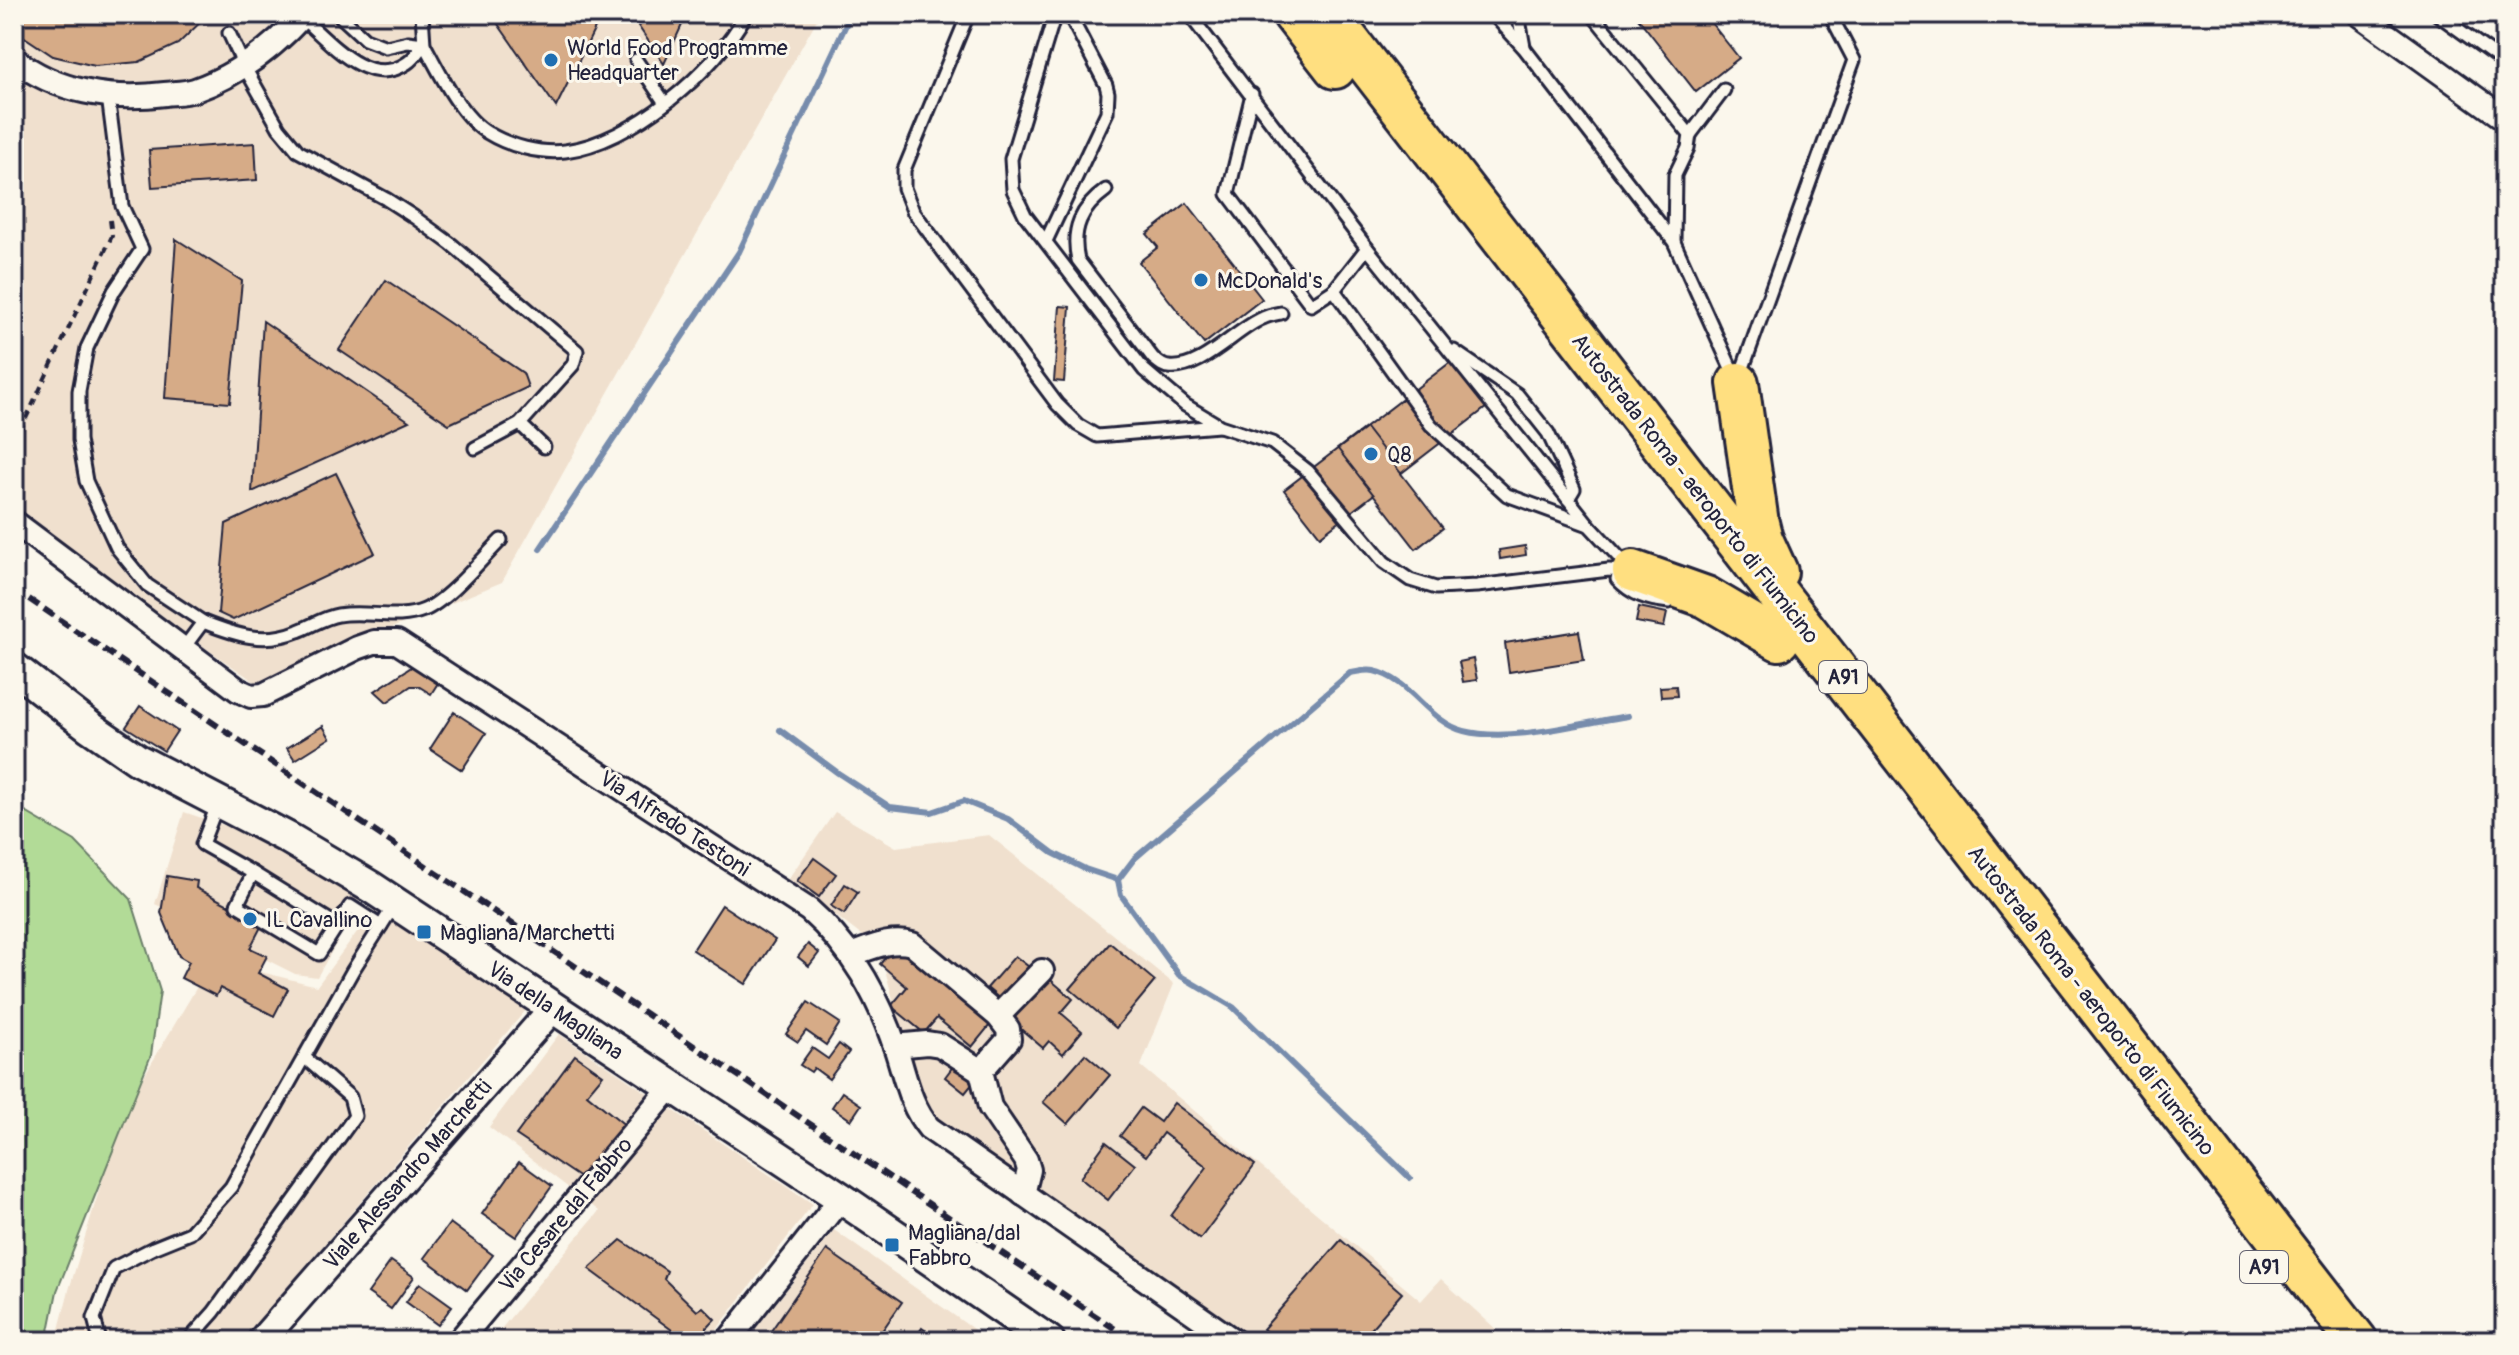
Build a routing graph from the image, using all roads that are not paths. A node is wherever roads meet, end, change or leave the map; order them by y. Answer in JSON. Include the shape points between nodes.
{"nodes":[{"id":1,"x":338,"y":14,"type":"edge"},
{"id":2,"x":422,"y":14,"type":"edge"},
{"id":3,"x":746,"y":14,"type":"edge"},
{"id":4,"x":1055,"y":14,"type":"edge"},
{"id":5,"x":1069,"y":14,"type":"edge"},
{"id":6,"x":1189,"y":14,"type":"edge"},
{"id":7,"x":1293,"y":14,"type":"edge"},
{"id":8,"x":1328,"y":14,"type":"edge"},
{"id":9,"x":1493,"y":14,"type":"edge"},
{"id":10,"x":1518,"y":14,"type":"edge"},
{"id":11,"x":1592,"y":14,"type":"edge"},
{"id":12,"x":1830,"y":14,"type":"edge"},
{"id":13,"x":2359,"y":14,"type":"edge"},
{"id":14,"x":2437,"y":14,"type":"edge"},
{"id":15,"x":303,"y":16,"type":"edge"},
{"id":16,"x":967,"y":17,"type":"dead end"},
{"id":17,"x":229,"y":33,"type":"dead end"},
{"id":18,"x":424,"y":44,"type":"junction"},
{"id":19,"x":1524,"y":48,"type":"junction"},
{"id":20,"x":14,"y":59,"type":"edge"},
{"id":21,"x":636,"y":60,"type":"dead end"},
{"id":22,"x":2505,"y":63,"type":"edge"},
{"id":23,"x":244,"y":66,"type":"junction"},
{"id":24,"x":1724,"y":90,"type":"dead end"},
{"id":25,"x":1252,"y":94,"type":"junction"},
{"id":26,"x":108,"y":96,"type":"junction"},
{"id":27,"x":665,"y":103,"type":"junction"},
{"id":28,"x":2505,"y":119,"type":"edge"},
{"id":29,"x":1690,"y":135,"type":"junction"},
{"id":30,"x":1106,"y":190,"type":"dead end"},
{"id":31,"x":1046,"y":241,"type":"junction"},
{"id":32,"x":1674,"y":242,"type":"junction"},
{"id":33,"x":1367,"y":248,"type":"junction"},
{"id":34,"x":1334,"y":290,"type":"junction"},
{"id":35,"x":1281,"y":313,"type":"dead end"},
{"id":36,"x":1444,"y":344,"type":"junction"},
{"id":37,"x":1738,"y":383,"type":"junction"},
{"id":38,"x":520,"y":424,"type":"junction"},
{"id":39,"x":1220,"y":426,"type":"junction"},
{"id":40,"x":544,"y":447,"type":"dead end"},
{"id":41,"x":475,"y":448,"type":"dead end"},
{"id":42,"x":1568,"y":499,"type":"junction"},
{"id":43,"x":14,"y":522,"type":"edge"},
{"id":44,"x":1589,"y":525,"type":"junction"},
{"id":45,"x":501,"y":540,"type":"dead end"},
{"id":46,"x":1621,"y":570,"type":"junction"},
{"id":47,"x":203,"y":622,"type":"junction"},
{"id":48,"x":1796,"y":640,"type":"junction"},
{"id":49,"x":183,"y":649,"type":"junction"},
{"id":50,"x":14,"y":668,"type":"edge"},
{"id":51,"x":218,"y":803,"type":"junction"},
{"id":52,"x":253,"y":873,"type":"junction"},
{"id":53,"x":388,"y":915,"type":"junction"},
{"id":54,"x":337,"y":925,"type":"junction"},
{"id":55,"x":850,"y":955,"type":"junction"},
{"id":56,"x":1042,"y":971,"type":"dead end"},
{"id":57,"x":554,"y":1007,"type":"junction"},
{"id":58,"x":998,"y":1016,"type":"junction"},
{"id":59,"x":895,"y":1046,"type":"junction"},
{"id":60,"x":304,"y":1057,"type":"junction"},
{"id":61,"x":981,"y":1071,"type":"junction"},
{"id":62,"x":671,"y":1087,"type":"junction"},
{"id":63,"x":1023,"y":1194,"type":"junction"},
{"id":64,"x":841,"y":1198,"type":"junction"},
{"id":65,"x":100,"y":1341,"type":"edge"},
{"id":66,"x":188,"y":1341,"type":"edge"},
{"id":67,"x":261,"y":1341,"type":"edge"},
{"id":68,"x":459,"y":1341,"type":"edge"},
{"id":69,"x":728,"y":1341,"type":"edge"},
{"id":70,"x":1049,"y":1341,"type":"edge"},
{"id":71,"x":1234,"y":1341,"type":"edge"},
{"id":72,"x":2321,"y":1341,"type":"edge"},
{"id":73,"x":2357,"y":1341,"type":"edge"}],
"edges":[{"from":1,"to":18,"type":"lane","via":[[365,39],[386,47]]},
{"from":2,"to":18,"type":"lane"},
{"from":3,"to":27,"type":"lane","via":[[707,68]]},
{"from":4,"to":31,"type":"lane","via":[[1011,159],[1013,190]]},
{"from":5,"to":31,"type":"lane","via":[[1106,85],[1107,112]]},
{"from":6,"to":25,"type":"lane"},
{"from":7,"to":48,"type":"highway","name":"Autostrada Roma - aeroporto di Fiumicino","number":"A91"},
{"from":8,"to":48,"type":"highway","name":"Autostrada Roma - aeroporto di Fiumicino","number":"A91"},
{"from":9,"to":19,"type":"lane"},
{"from":10,"to":19,"type":"lane"},
{"from":11,"to":29,"type":"lane"},
{"from":12,"to":37,"type":"lane","via":[[1854,60]]},
{"from":13,"to":28,"type":"street"},
{"from":14,"to":22,"type":"lane"},
{"from":15,"to":18,"type":"lane","via":[[357,65],[379,72],[407,63]]},
{"from":15,"to":23,"type":"street"},
{"from":16,"to":39,"type":"lane","via":[[904,170],[913,211],[1078,425],[1097,436]]},
{"from":17,"to":23,"type":"lane"},
{"from":18,"to":27,"type":"lane","via":[[452,96],[486,133],[529,149],[563,151],[603,141]]},
{"from":19,"to":32,"type":"lane"},
{"from":20,"to":26,"type":"street","via":[[68,88]]},
{"from":21,"to":27,"type":"lane"},
{"from":23,"to":26,"type":"street","via":[[193,91]]},
{"from":23,"to":38,"type":"lane","via":[[298,151],[414,217],[577,351],[573,365]]},
{"from":24,"to":29,"type":"lane"},
{"from":25,"to":33,"type":"lane"},
{"from":25,"to":34,"type":"lane","via":[[1228,194],[1311,305]]},
{"from":26,"to":47,"type":"lane","via":[[122,206],[142,249],[114,291],[87,348],[79,391],[86,481],[117,548],[147,585]]},
{"from":29,"to":32,"type":"lane","via":[[1675,175]]},
{"from":30,"to":35,"type":"lane","via":[[1079,217],[1074,244],[1078,260],[1162,365],[1184,366],[1262,318]]},
{"from":31,"to":39,"type":"lane","via":[[1144,370]]},
{"from":32,"to":37,"type":"lane"},
{"from":33,"to":34,"type":"lane"},
{"from":33,"to":36,"type":"lane"},
{"from":34,"to":44,"type":"lane","via":[[1431,425],[1507,495]]},
{"from":36,"to":42,"type":"lane"},
{"from":36,"to":42,"type":"lane","via":[[1517,394],[1548,433],[1574,489]]},
{"from":37,"to":48,"type":"highway","via":[[1762,539],[1809,628]]},
{"from":38,"to":40,"type":"lane"},
{"from":38,"to":41,"type":"lane"},
{"from":39,"to":46,"type":"lane","via":[[1272,443],[1308,471],[1384,562],[1410,580],[1436,588],[1463,587]]},
{"from":42,"to":44,"type":"lane"},
{"from":43,"to":49,"type":"street","name":"Via Alfredo Testoni"},
{"from":44,"to":46,"type":"lane"},
{"from":45,"to":47,"type":"lane","via":[[439,601],[408,615],[335,615],[268,639],[236,636]]},
{"from":46,"to":48,"type":"highway","via":[[1698,594]]},
{"from":47,"to":49,"type":"lane"},
{"from":48,"to":72,"type":"highway","name":"Autostrada Roma - aeroporto di Fiumicino","number":"A91"},
{"from":48,"to":73,"type":"highway","name":"Autostrada Roma - aeroporto di Fiumicino","number":"A91"},
{"from":49,"to":55,"type":"street","name":"Via Alfredo Testoni","via":[[238,690],[257,696],[357,648],[397,642],[809,910]]},
{"from":50,"to":51,"type":"main road","name":"Via della Magliana","via":[[138,760]]},
{"from":51,"to":52,"type":"lane","via":[[202,844]]},
{"from":51,"to":53,"type":"main road","name":"Via della Magliana","via":[[288,838]]},
{"from":52,"to":54,"type":"lane"},
{"from":52,"to":54,"type":"lane","via":[[237,905],[319,954]]},
{"from":53,"to":54,"type":"lane","via":[[350,906]]},
{"from":53,"to":57,"type":"main road","name":"Via della Magliana"},
{"from":53,"to":60,"type":"lane"},
{"from":55,"to":58,"type":"street","via":[[885,943],[912,944]]},
{"from":55,"to":59,"type":"street","name":"Via Alfredo Testoni","via":[[875,996]]},
{"from":56,"to":58,"type":"street"},
{"from":57,"to":62,"type":"main road","name":"Via della Magliana"},
{"from":57,"to":67,"type":"street","name":"Viale Alessandro Marchetti"},
{"from":58,"to":61,"type":"street","via":[[1009,1039]]},
{"from":59,"to":61,"type":"street","via":[[940,1045]]},
{"from":59,"to":63,"type":"street","name":"Via Alfredo Testoni","via":[[915,1108],[929,1128]]},
{"from":60,"to":65,"type":"lane","via":[[231,1187],[190,1233],[114,1268],[94,1318]]},
{"from":60,"to":66,"type":"lane","via":[[350,1097],[355,1116]]},
{"from":61,"to":63,"type":"street","via":[[990,1107],[1026,1160]]},
{"from":62,"to":64,"type":"main road","name":"Via della Magliana"},
{"from":62,"to":68,"type":"street","name":"Via Cesare dal Fabbro"},
{"from":63,"to":71,"type":"street","name":"Via Alfredo Testoni"},
{"from":64,"to":69,"type":"street"},
{"from":64,"to":70,"type":"main road","name":"Via della Magliana"}]}
